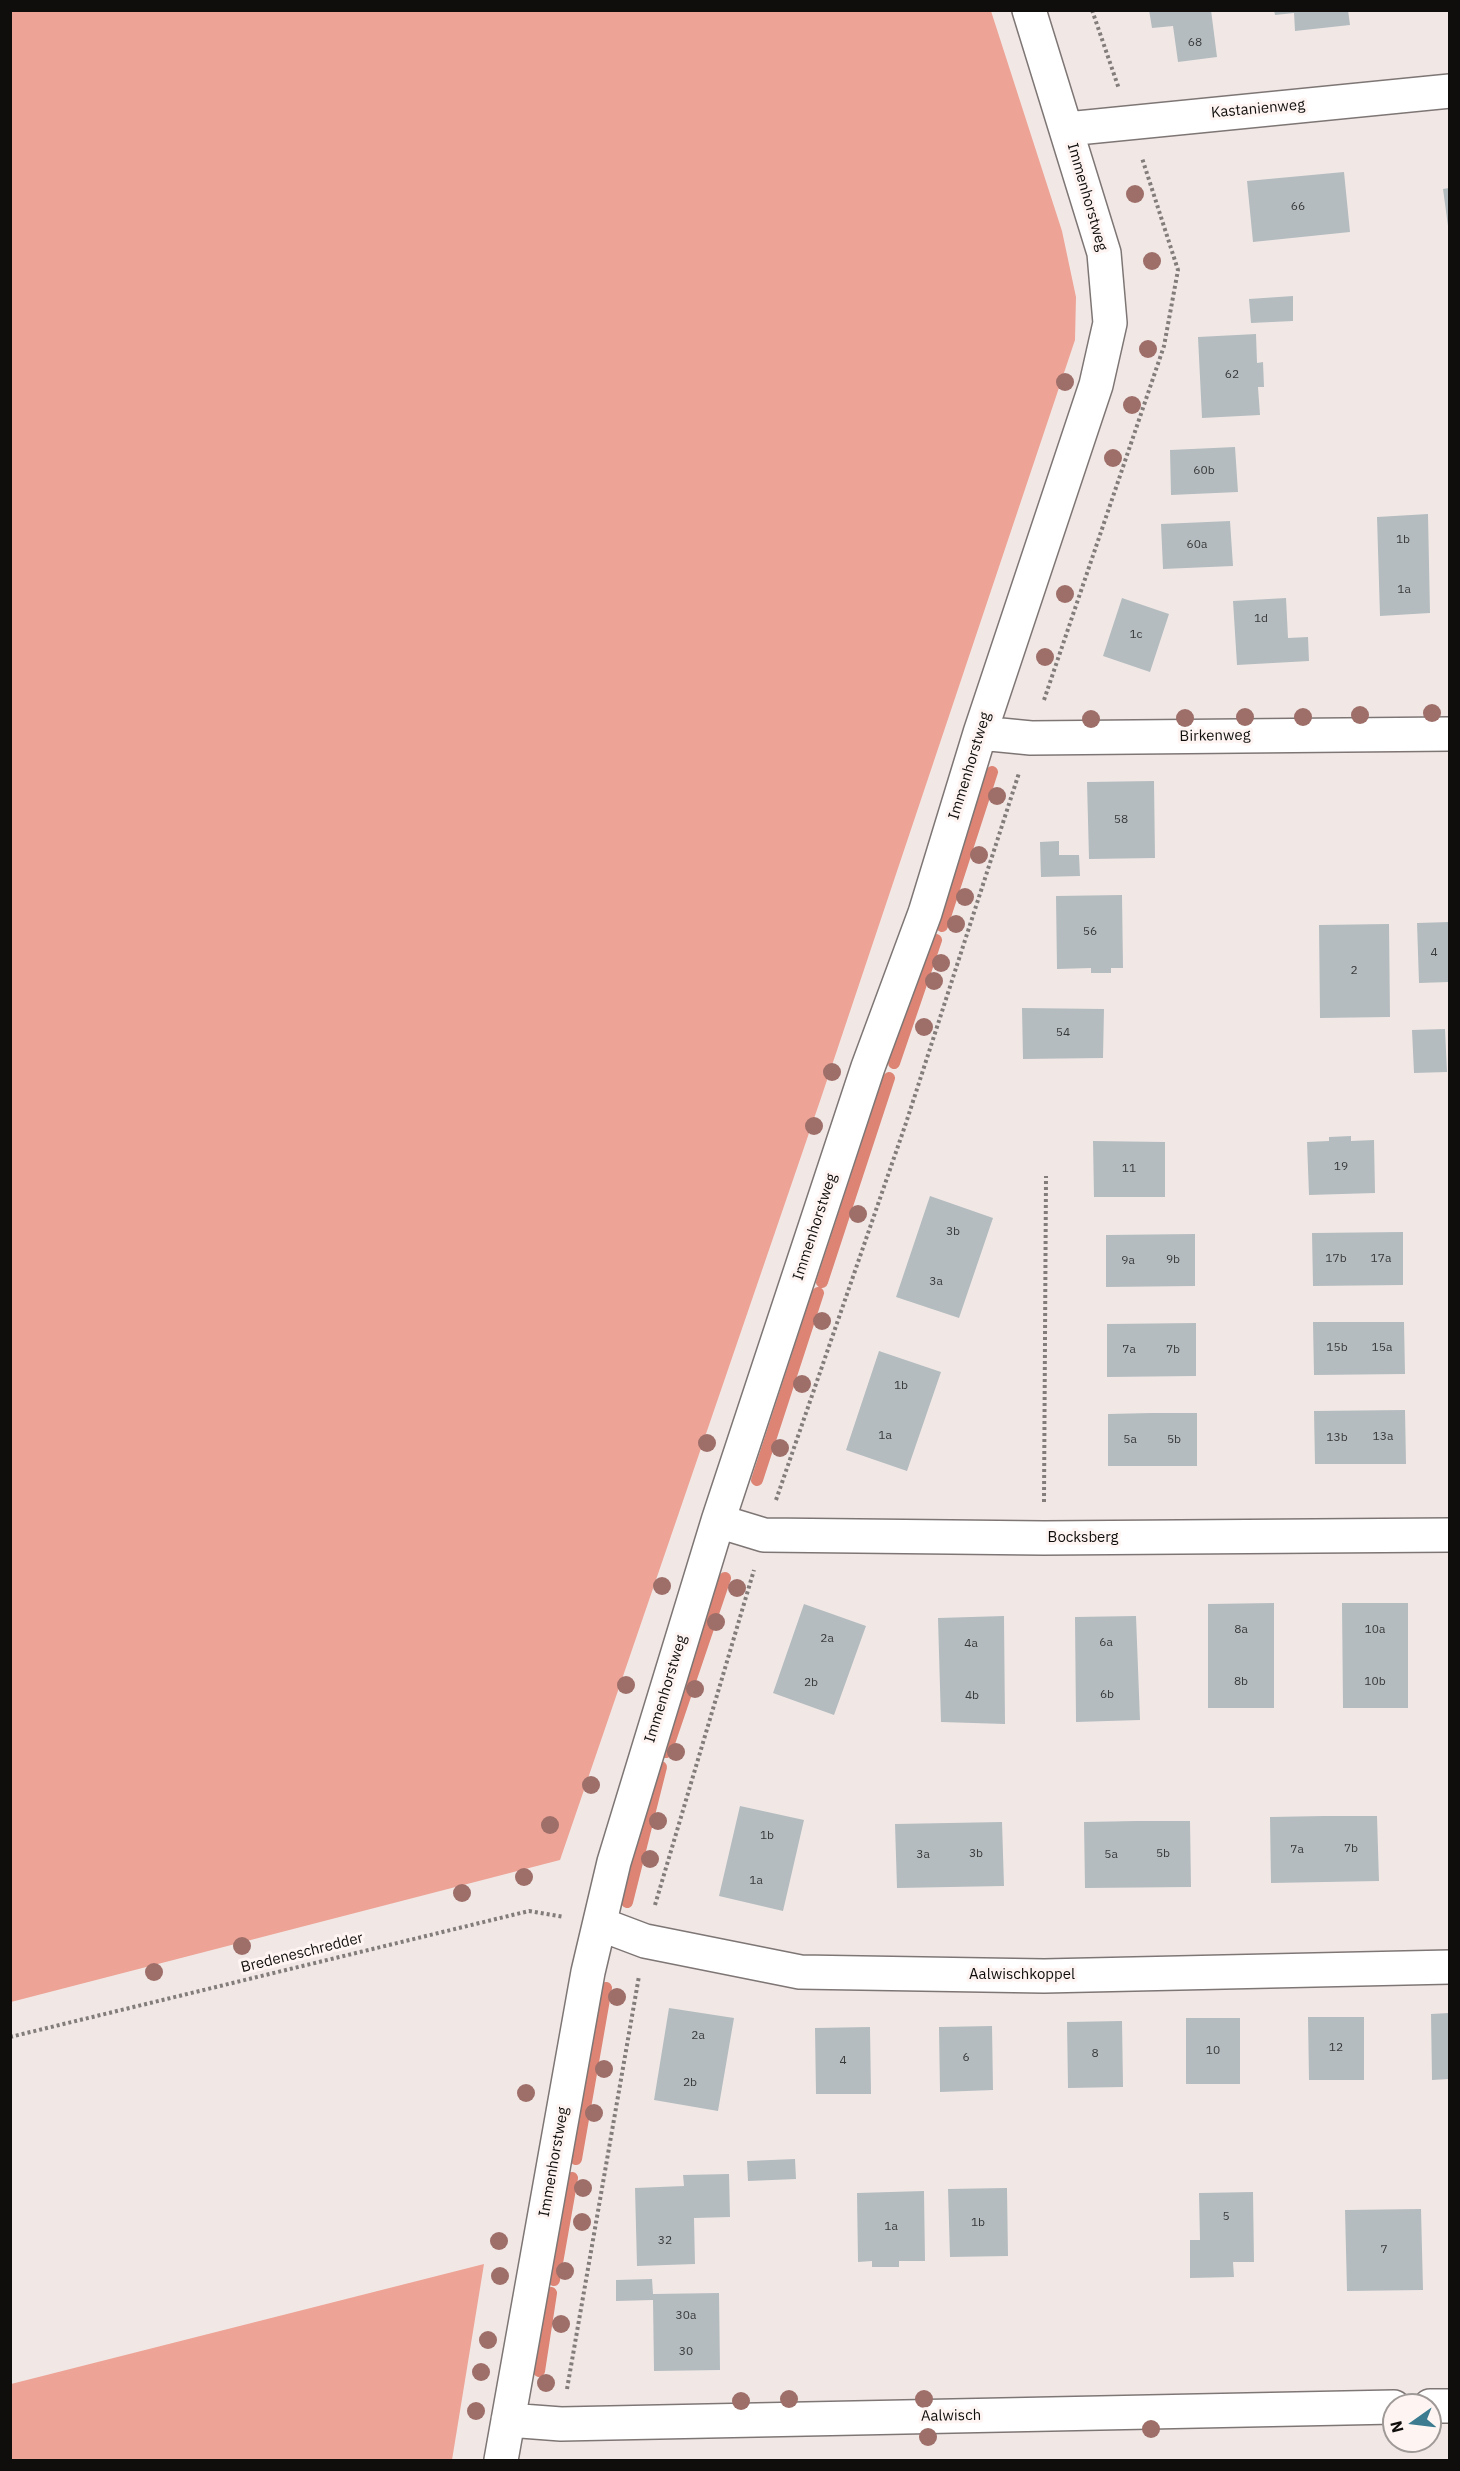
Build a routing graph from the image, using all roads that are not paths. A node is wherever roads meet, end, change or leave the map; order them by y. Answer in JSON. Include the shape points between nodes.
{"nodes":[{"id":1,"x":1029,"y":10,"type":"edge"},
{"id":2,"x":1449,"y":91,"type":"edge"},
{"id":3,"x":1067,"y":129,"type":"junction"},
{"id":4,"x":980,"y":733,"type":"junction"},
{"id":5,"x":1449,"y":734,"type":"edge"},
{"id":6,"x":718,"y":1521,"type":"junction"},
{"id":7,"x":1449,"y":1535,"type":"edge"},
{"id":8,"x":600,"y":1924,"type":"junction"},
{"id":9,"x":1449,"y":1967,"type":"edge"},
{"id":10,"x":1382,"y":2407,"type":"edge"},
{"id":11,"x":508,"y":2420,"type":"junction"},
{"id":12,"x":501,"y":2460,"type":"edge"}],
"edges":[{"from":1,"to":3,"type":"street","name":"Immenhorstweg"},
{"from":2,"to":3,"type":"street","name":"Kastanienweg"},
{"from":3,"to":4,"type":"street","name":"Immenhorstweg","via":[[1104,253],[1110,323],[1096,385]]},
{"from":4,"to":5,"type":"street","name":"Birkenweg","via":[[1030,738]]},
{"from":4,"to":6,"type":"street","name":"Immenhorstweg","via":[[925,913],[868,1067]]},
{"from":6,"to":7,"type":"street","name":"Bocksberg","via":[[764,1535],[1044,1538]]},
{"from":6,"to":8,"type":"street","name":"Immenhorstweg","via":[[614,1862]]},
{"from":8,"to":9,"type":"street","name":"Aalwischkoppel","via":[[645,1941],[800,1972],[1044,1976]]},
{"from":8,"to":11,"type":"street","name":"Immenhorstweg","via":[[588,1972]]},
{"from":10,"to":11,"type":"street","name":"Aalwisch","via":[[561,2424]]},
{"from":11,"to":12,"type":"street","name":"Immenhorstweg"}]}
